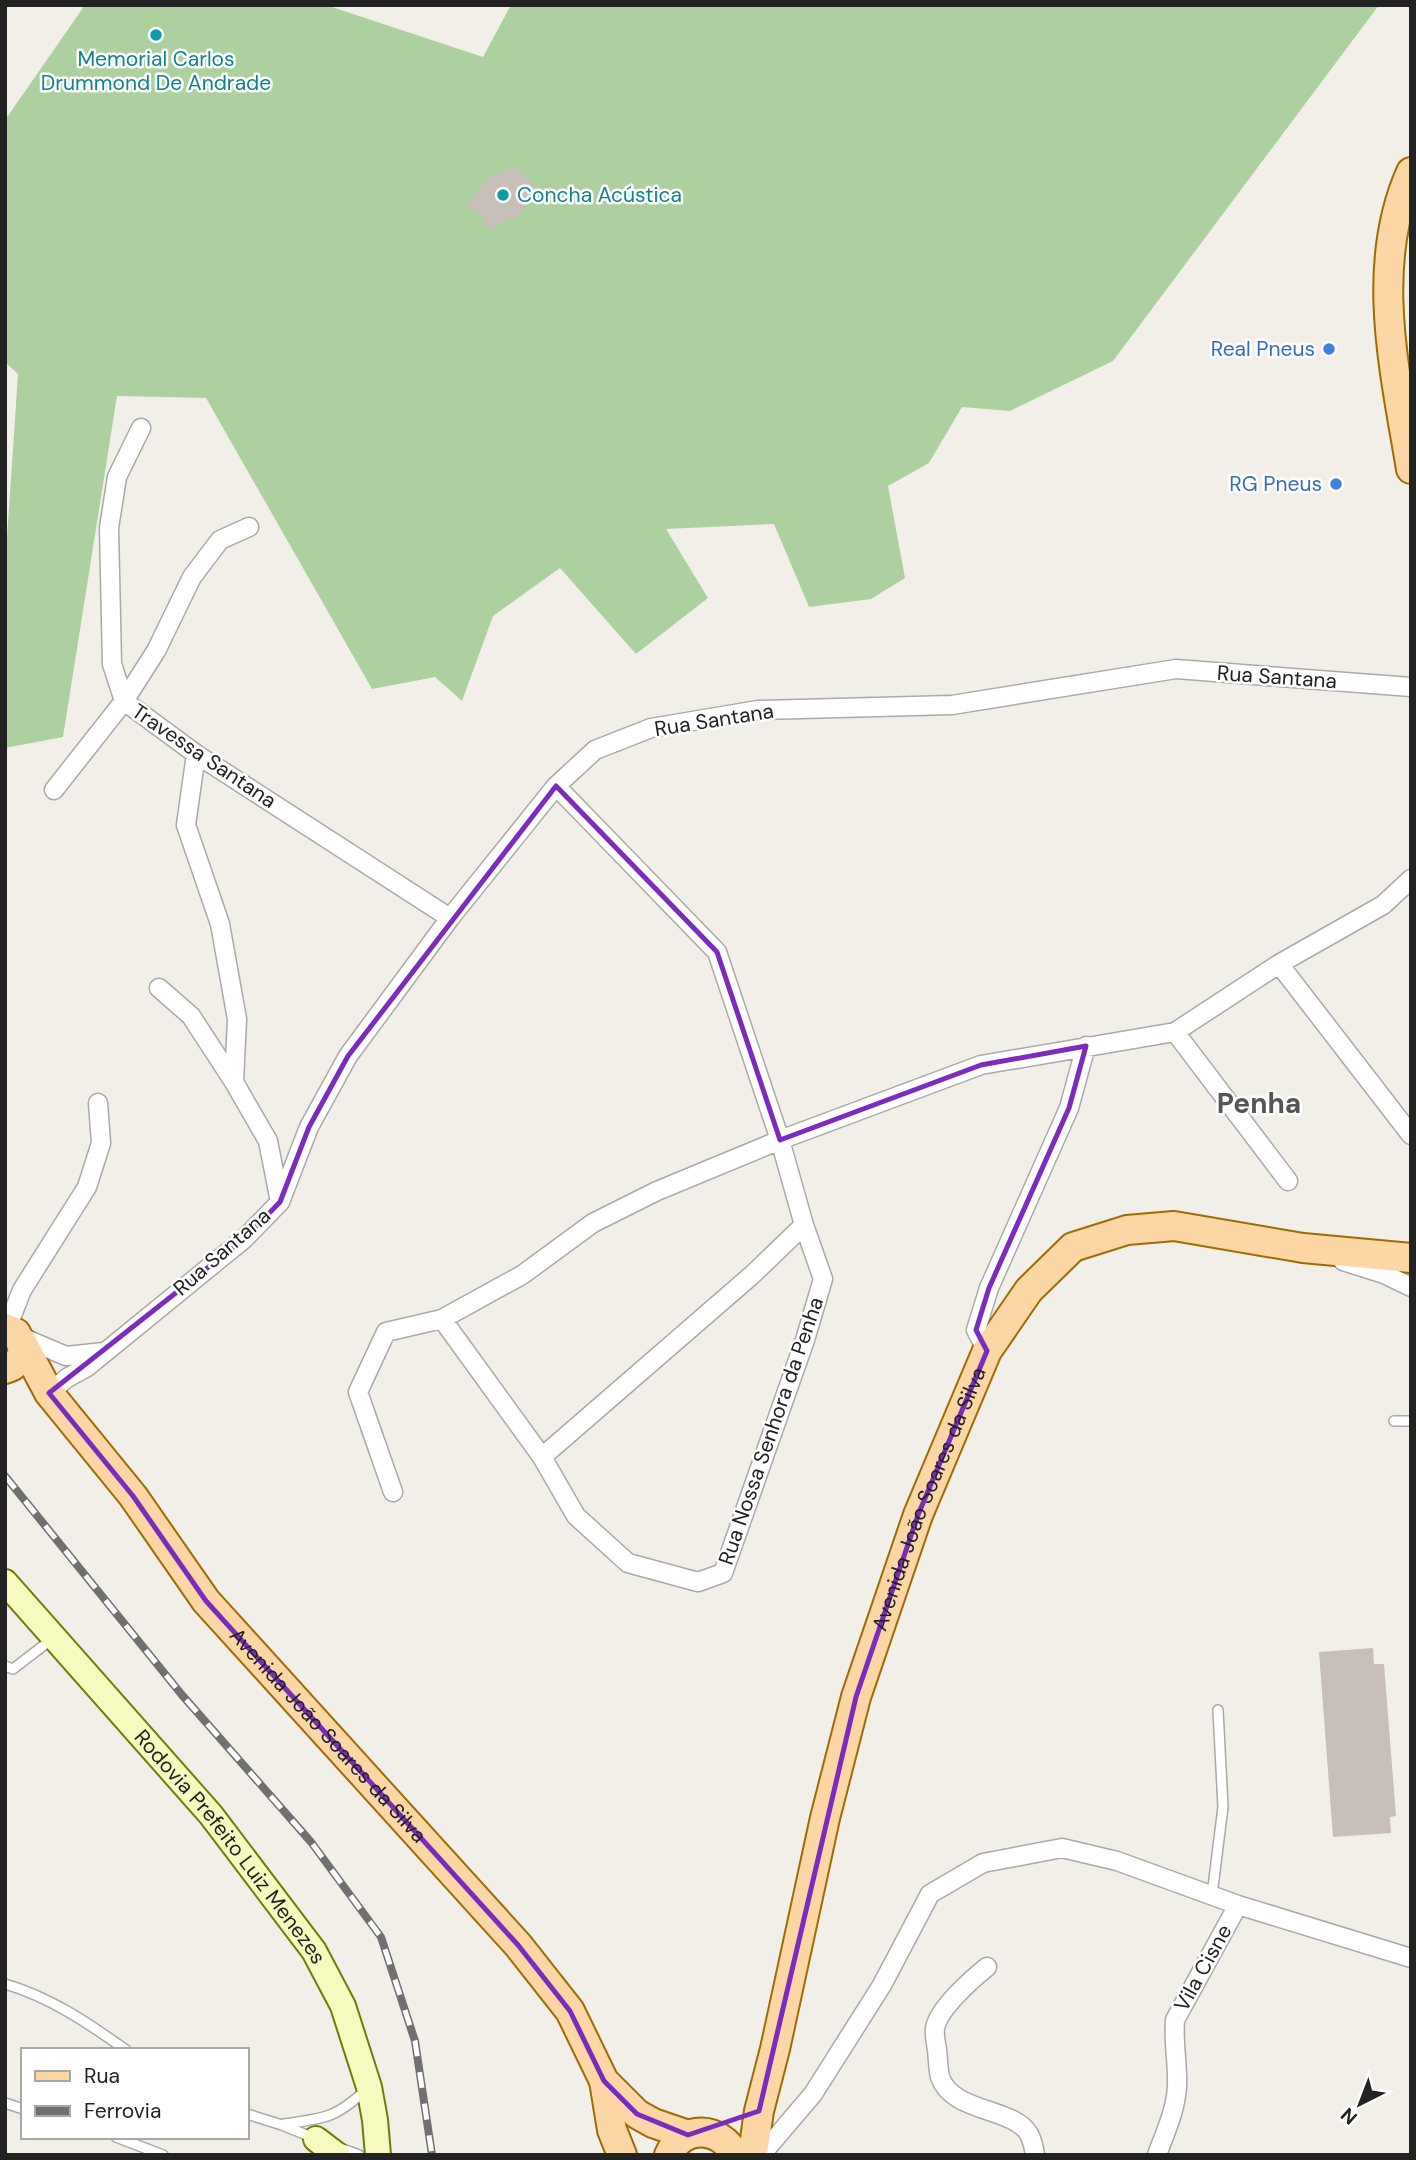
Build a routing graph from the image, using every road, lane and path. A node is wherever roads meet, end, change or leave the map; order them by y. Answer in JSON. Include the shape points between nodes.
{"nodes":[{"id":1,"x":1411,"y":172,"type":"edge"},
{"id":2,"x":141,"y":428,"type":"dead end"},
{"id":3,"x":1411,"y":470,"type":"edge"},
{"id":4,"x":249,"y":527,"type":"dead end"},
{"id":5,"x":1411,"y":687,"type":"edge"},
{"id":6,"x":124,"y":701,"type":"junction"},
{"id":7,"x":196,"y":754,"type":"junction"},
{"id":8,"x":556,"y":786,"type":"junction"},
{"id":9,"x":54,"y":790,"type":"dead end"},
{"id":10,"x":1411,"y":879,"type":"edge"},
{"id":11,"x":450,"y":918,"type":"junction"},
{"id":12,"x":1279,"y":964,"type":"junction"},
{"id":13,"x":159,"y":988,"type":"dead end"},
{"id":14,"x":1175,"y":1032,"type":"junction"},
{"id":15,"x":1086,"y":1046,"type":"junction"},
{"id":16,"x":234,"y":1082,"type":"junction"},
{"id":17,"x":98,"y":1103,"type":"dead end"},
{"id":18,"x":1411,"y":1135,"type":"edge"},
{"id":19,"x":780,"y":1140,"type":"junction"},
{"id":20,"x":1288,"y":1181,"type":"dead end"},
{"id":21,"x":280,"y":1202,"type":"junction"},
{"id":22,"x":803,"y":1225,"type":"junction"},
{"id":23,"x":1303,"y":1248,"type":"junction"},
{"id":24,"x":1411,"y":1258,"type":"edge"},
{"id":25,"x":1411,"y":1287,"type":"edge"},
{"id":26,"x":442,"y":1319,"type":"junction"},
{"id":27,"x":12,"y":1345,"type":"edge"},
{"id":28,"x":104,"y":1352,"type":"junction"},
{"id":29,"x":987,"y":1352,"type":"junction"},
{"id":30,"x":49,"y":1393,"type":"junction"},
{"id":31,"x":1394,"y":1421,"type":"dead end"},
{"id":32,"x":1411,"y":1421,"type":"edge"},
{"id":33,"x":542,"y":1457,"type":"junction"},
{"id":34,"x":393,"y":1492,"type":"dead end"},
{"id":35,"x":5,"y":1581,"type":"edge"},
{"id":36,"x":55,"y":1637,"type":"junction"},
{"id":37,"x":5,"y":1666,"type":"edge"},
{"id":38,"x":1218,"y":1710,"type":"dead end"},
{"id":39,"x":1212,"y":1895,"type":"junction"},
{"id":40,"x":1238,"y":1905,"type":"junction"},
{"id":41,"x":1411,"y":1958,"type":"edge"},
{"id":42,"x":987,"y":1967,"type":"dead end"},
{"id":43,"x":5,"y":1984,"type":"edge"},
{"id":44,"x":123,"y":2048,"type":"edge"},
{"id":45,"x":604,"y":2081,"type":"junction"},
{"id":46,"x":369,"y":2087,"type":"junction"},
{"id":47,"x":759,"y":2111,"type":"junction"},
{"id":48,"x":248,"y":2114,"type":"edge"},
{"id":49,"x":790,"y":2120,"type":"junction"},
{"id":50,"x":282,"y":2124,"type":"junction"},
{"id":51,"x":121,"y":2139,"type":"edge"},
{"id":52,"x":316,"y":2139,"type":"junction"},
{"id":53,"x":689,"y":2141,"type":"edge"},
{"id":54,"x":163,"y":2155,"type":"edge"},
{"id":55,"x":337,"y":2155,"type":"edge"},
{"id":56,"x":359,"y":2155,"type":"edge"},
{"id":57,"x":378,"y":2155,"type":"edge"},
{"id":58,"x":622,"y":2155,"type":"edge"},
{"id":59,"x":734,"y":2155,"type":"edge"},
{"id":60,"x":749,"y":2155,"type":"edge"},
{"id":61,"x":761,"y":2155,"type":"edge"},
{"id":62,"x":1035,"y":2155,"type":"edge"},
{"id":63,"x":1157,"y":2155,"type":"edge"}],
"edges":[{"from":1,"to":3,"type":"main road","via":[[1400,196],[1387,267],[1391,342]]},
{"from":2,"to":6,"type":"street","name":"Travessa Santana","via":[[117,477],[109,528],[112,664]]},
{"from":4,"to":6,"type":"street","via":[[220,540],[192,577],[156,651]]},
{"from":5,"to":8,"type":"street","name":"Rua Santana","via":[[1176,669],[952,705],[758,710],[651,728],[595,750]]},
{"from":6,"to":7,"type":"street","name":"Travessa Santana"},
{"from":6,"to":9,"type":"street"},
{"from":7,"to":11,"type":"street","name":"Travessa Santana"},
{"from":7,"to":16,"type":"street","via":[[187,825],[220,924],[237,1019]]},
{"from":8,"to":11,"type":"street","name":"Rua Santana"},
{"from":8,"to":19,"type":"street","name":"Rua Nossa Senhora da Penha","via":[[717,952]]},
{"from":10,"to":12,"type":"street","via":[[1383,905]]},
{"from":11,"to":21,"type":"street","name":"Rua Santana","via":[[348,1056],[309,1127]]},
{"from":12,"to":14,"type":"street"},
{"from":12,"to":18,"type":"street"},
{"from":13,"to":16,"type":"street","via":[[191,1016]]},
{"from":14,"to":15,"type":"street"},
{"from":14,"to":20,"type":"street"},
{"from":15,"to":19,"type":"street","via":[[981,1065]]},
{"from":15,"to":29,"type":"street","via":[[1069,1108],[989,1288],[976,1330]]},
{"from":16,"to":21,"type":"street","via":[[268,1141]]},
{"from":17,"to":27,"type":"street","via":[[101,1143],[86,1187],[22,1290]]},
{"from":19,"to":22,"type":"street","name":"Rua Nossa Senhora da Penha"},
{"from":19,"to":26,"type":"street","via":[[593,1223],[522,1275]]},
{"from":21,"to":28,"type":"street","name":"Rua Santana","via":[[244,1239]]},
{"from":22,"to":33,"type":"street"},
{"from":22,"to":33,"type":"street","name":"Rua Nossa Senhora da Penha","via":[[823,1279],[723,1573],[698,1582],[628,1563],[576,1517]]},
{"from":23,"to":24,"type":"main road","name":"Avenida João Soares da Silva"},
{"from":23,"to":25,"type":"street"},
{"from":23,"to":29,"type":"main road","name":"Avenida João Soares da Silva","via":[[1174,1226],[1127,1230],[1073,1247],[1029,1290]]},
{"from":26,"to":33,"type":"street","name":"Rua Nossa Senhora da Penha"},
{"from":26,"to":34,"type":"street","via":[[386,1332],[358,1392]]},
{"from":27,"to":28,"type":"street","via":[[66,1356]]},
{"from":27,"to":30,"type":"main road","name":"Avenida João Soares da Silva"},
{"from":28,"to":30,"type":"street","name":"Rua Santana"},
{"from":29,"to":47,"type":"main road","name":"Avenida João Soares da Silva","via":[[918,1515],[856,1697]]},
{"from":30,"to":45,"type":"main road","name":"Avenida João Soares da Silva","via":[[133,1496],[206,1601],[518,1945],[570,2011]]},
{"from":31,"to":32,"type":"lane"},
{"from":35,"to":36,"type":"main road","name":"Rodovia Prefeito Luiz Menezes"},
{"from":36,"to":37,"type":"lane","via":[[13,1669]]},
{"from":36,"to":46,"type":"main road","name":"Rodovia Prefeito Luiz Menezes","via":[[211,1815],[314,1951],[343,2006]]},
{"from":38,"to":39,"type":"lane","via":[[1223,1807]]},
{"from":39,"to":40,"type":"street"},
{"from":39,"to":49,"type":"street","via":[[1117,1861],[1062,1848],[983,1863],[930,1894],[883,1985],[813,2094]]},
{"from":40,"to":41,"type":"street"},
{"from":40,"to":63,"type":"street","name":"Vila Cisne","via":[[1175,2020],[1176,2101]]},
{"from":42,"to":62,"type":"street","via":[[969,1981],[937,2021],[940,2076],[953,2094],[1021,2124],[1029,2133]]},
{"from":43,"to":44,"type":"lane","via":[[31,1992],[86,2021]]},
{"from":45,"to":53,"type":"main road","name":"Avenida João Soares da Silva","via":[[638,2114]]},
{"from":45,"to":58,"type":"main road","name":"Avenida João Soares da Silva","via":[[612,2130]]},
{"from":46,"to":50,"type":"lane","via":[[327,2118]]},
{"from":46,"to":57,"type":"main road","name":"Rodovia Prefeito Luiz Menezes"},
{"from":47,"to":49,"type":"street","via":[[768,2120]]},
{"from":47,"to":53,"type":"main road"},
{"from":47,"to":60,"type":"main road","name":"Avenida João Soares da Silva"},
{"from":48,"to":50,"type":"lane"},
{"from":49,"to":61,"type":"street"},
{"from":50,"to":52,"type":"lane"},
{"from":51,"to":54,"type":"lane"},
{"from":52,"to":55,"type":"main road"},
{"from":52,"to":56,"type":"lane"},
{"from":53,"to":59,"type":"main road","name":"Avenida João Soares da Silva","via":[[721,2137]]}]}
